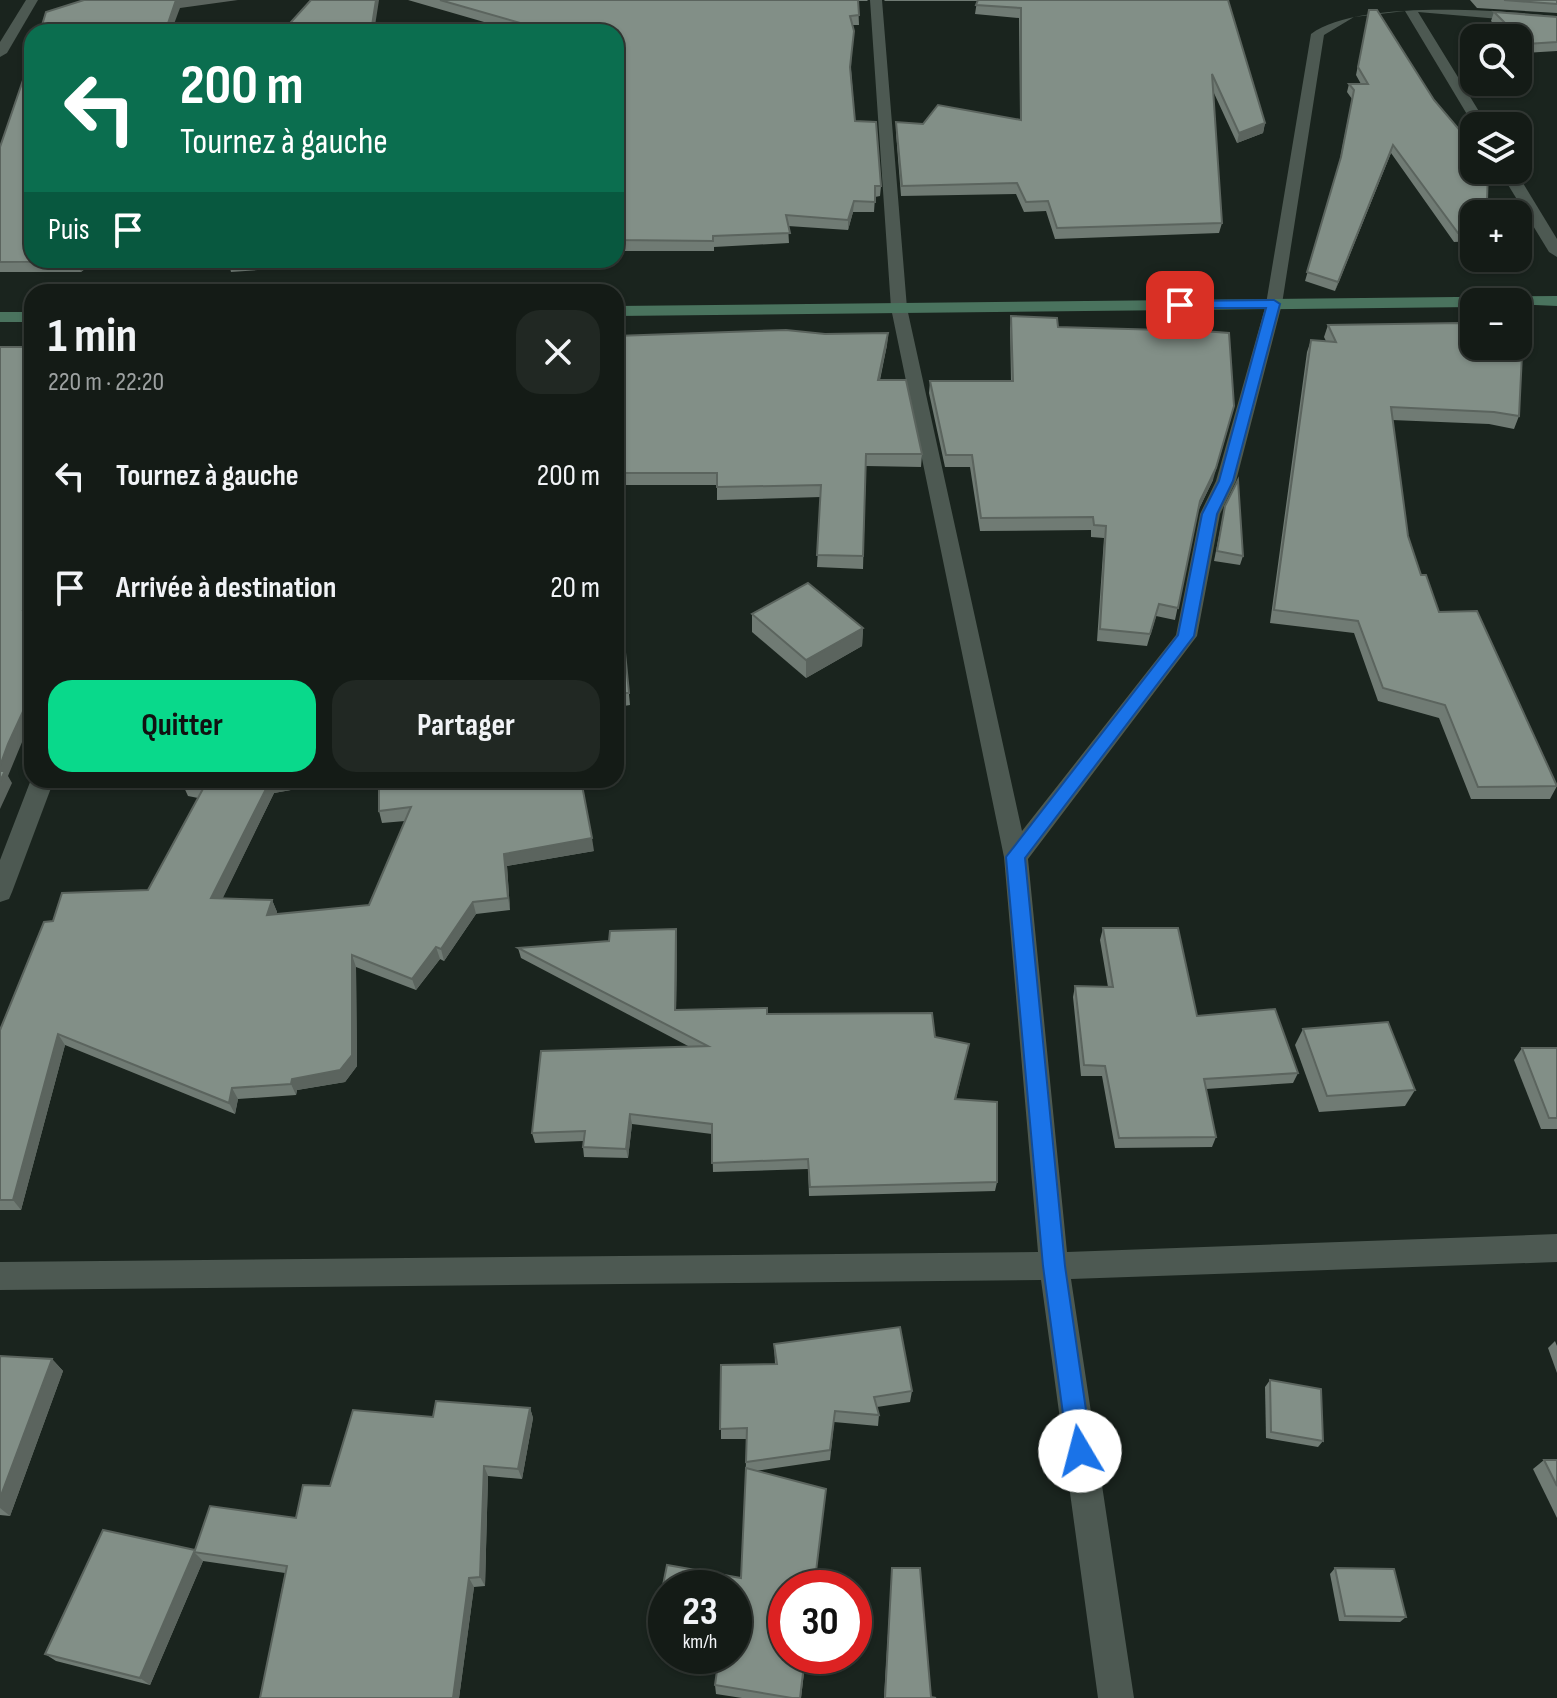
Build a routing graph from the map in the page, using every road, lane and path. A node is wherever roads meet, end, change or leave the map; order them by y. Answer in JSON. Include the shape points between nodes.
{"nodes":[{"id":1,"x":32,"y":0,"type":"edge"},
{"id":2,"x":876,"y":0,"type":"edge"},
{"id":3,"x":1409,"y":7,"type":"junction"},
{"id":4,"x":1557,"y":20,"type":"edge"},
{"id":5,"x":0,"y":53,"type":"edge"},
{"id":6,"x":1473,"y":112,"type":"edge"},
{"id":7,"x":1516,"y":184,"type":"edge"},
{"id":8,"x":1557,"y":252,"type":"edge"},
{"id":9,"x":1557,"y":301,"type":"edge"},
{"id":10,"x":1274,"y":304,"type":"junction"},
{"id":11,"x":899,"y":308,"type":"junction"},
{"id":12,"x":624,"y":311,"type":"edge"},
{"id":13,"x":0,"y":317,"type":"edge"},
{"id":14,"x":24,"y":317,"type":"edge"},
{"id":15,"x":39,"y":788,"type":"edge"},
{"id":16,"x":1016,"y":857,"type":"junction"},
{"id":17,"x":0,"y":892,"type":"edge"},
{"id":18,"x":1557,"y":1248,"type":"edge"},
{"id":19,"x":1054,"y":1266,"type":"junction"},
{"id":20,"x":0,"y":1276,"type":"edge"},
{"id":21,"x":1116,"y":1698,"type":"edge"}],
"edges":[{"from":1,"to":5,"type":"street"},
{"from":2,"to":11,"type":"street"},
{"from":3,"to":4,"type":"street"},
{"from":3,"to":6,"type":"street"},
{"from":3,"to":10,"type":"street","via":[[1351,12],[1318,34]]},
{"from":7,"to":8,"type":"street"},
{"from":9,"to":10,"type":"street"},
{"from":10,"to":11,"type":"street"},
{"from":10,"to":16,"type":"street","via":[[1226,481],[1210,514],[1186,636]]},
{"from":11,"to":12,"type":"street"},
{"from":11,"to":16,"type":"street"},
{"from":13,"to":14,"type":"street"},
{"from":15,"to":17,"type":"street"},
{"from":16,"to":19,"type":"street"},
{"from":18,"to":19,"type":"street"},
{"from":19,"to":20,"type":"street"},
{"from":19,"to":21,"type":"street"}]}
